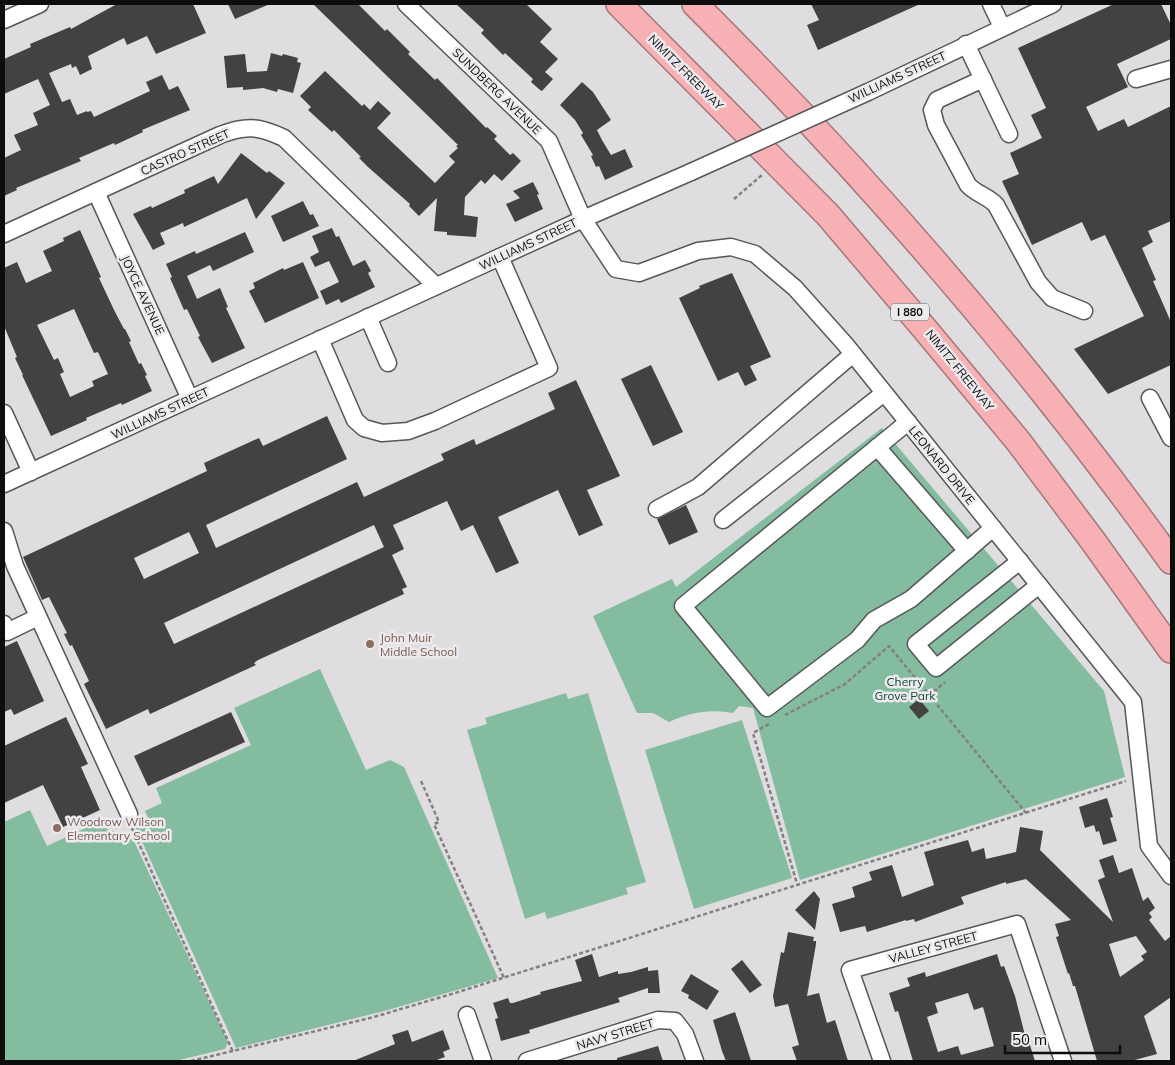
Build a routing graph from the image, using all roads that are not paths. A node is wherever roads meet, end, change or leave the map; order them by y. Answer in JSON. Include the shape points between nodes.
{"nodes":[{"id":1,"x":40,"y":4,"type":"edge"},
{"id":2,"x":406,"y":4,"type":"edge"},
{"id":3,"x":619,"y":4,"type":"edge"},
{"id":4,"x":695,"y":4,"type":"edge"},
{"id":5,"x":712,"y":4,"type":"edge"},
{"id":6,"x":991,"y":4,"type":"edge"},
{"id":7,"x":1053,"y":4,"type":"edge"},
{"id":8,"x":4,"y":20,"type":"edge"},
{"id":9,"x":1002,"y":27,"type":"junction"},
{"id":10,"x":966,"y":44,"type":"junction"},
{"id":11,"x":1171,"y":68,"type":"edge"},
{"id":12,"x":1136,"y":78,"type":"dead end"},
{"id":13,"x":983,"y":79,"type":"junction"},
{"id":14,"x":788,"y":99,"type":"junction"},
{"id":15,"x":1009,"y":134,"type":"dead end"},
{"id":16,"x":96,"y":192,"type":"junction"},
{"id":17,"x":583,"y":219,"type":"junction"},
{"id":18,"x":4,"y":234,"type":"edge"},
{"id":19,"x":500,"y":257,"type":"junction"},
{"id":20,"x":436,"y":286,"type":"junction"},
{"id":21,"x":1084,"y":311,"type":"dead end"},
{"id":22,"x":368,"y":317,"type":"junction"},
{"id":23,"x":320,"y":339,"type":"junction"},
{"id":24,"x":852,"y":354,"type":"junction"},
{"id":25,"x":388,"y":363,"type":"dead end"},
{"id":26,"x":884,"y":393,"type":"junction"},
{"id":27,"x":1150,"y":398,"type":"dead end"},
{"id":28,"x":190,"y":399,"type":"junction"},
{"id":29,"x":4,"y":413,"type":"edge"},
{"id":30,"x":908,"y":422,"type":"junction"},
{"id":31,"x":1171,"y":438,"type":"edge"},
{"id":32,"x":877,"y":447,"type":"junction"},
{"id":33,"x":31,"y":472,"type":"junction"},
{"id":34,"x":4,"y":484,"type":"edge"},
{"id":35,"x":657,"y":509,"type":"dead end"},
{"id":36,"x":723,"y":520,"type":"dead end"},
{"id":37,"x":993,"y":528,"type":"junction"},
{"id":38,"x":4,"y":531,"type":"edge"},
{"id":39,"x":966,"y":551,"type":"junction"},
{"id":40,"x":1020,"y":561,"type":"junction"},
{"id":41,"x":1171,"y":561,"type":"edge"},
{"id":42,"x":1039,"y":584,"type":"junction"},
{"id":43,"x":38,"y":616,"type":"junction"},
{"id":44,"x":4,"y":624,"type":"edge"},
{"id":45,"x":1171,"y":649,"type":"edge"},
{"id":46,"x":129,"y":819,"type":"road end"},
{"id":47,"x":1171,"y":876,"type":"edge"},
{"id":48,"x":467,"y":1014,"type":"dead end"},
{"id":49,"x":483,"y":1061,"type":"edge"},
{"id":50,"x":526,"y":1061,"type":"edge"},
{"id":51,"x":696,"y":1061,"type":"edge"},
{"id":52,"x":882,"y":1061,"type":"edge"},
{"id":53,"x":1063,"y":1061,"type":"edge"}],
"edges":[{"from":1,"to":8,"type":"street"},
{"from":2,"to":17,"type":"street","name":"SUNDBERG AVENUE","via":[[549,141]]},
{"from":3,"to":45,"type":"highway","name":"NIMITZ FREEWAY","number":"I 880","via":[[828,215],[1018,442]]},
{"from":4,"to":14,"type":"highway"},
{"from":5,"to":14,"type":"highway"},
{"from":6,"to":9,"type":"street"},
{"from":7,"to":9,"type":"street","name":"WILLIAMS STREET"},
{"from":9,"to":10,"type":"street","name":"WILLIAMS STREET"},
{"from":10,"to":13,"type":"street"},
{"from":10,"to":17,"type":"street","name":"WILLIAMS STREET","bridge":true,"via":[[868,92]]},
{"from":11,"to":12,"type":"street"},
{"from":13,"to":15,"type":"street"},
{"from":13,"to":21,"type":"street","via":[[937,100],[932,110],[936,126],[968,185],[996,206],[1038,282],[1052,298]]},
{"from":14,"to":41,"type":"highway","via":[[969,300],[1084,443]]},
{"from":16,"to":18,"type":"street","name":"CASTRO STREET"},
{"from":16,"to":20,"type":"street","name":"CASTRO STREET","via":[[236,129],[267,130],[284,138]]},
{"from":16,"to":28,"type":"street","name":"JOYCE AVENUE"},
{"from":17,"to":19,"type":"street","name":"WILLIAMS STREET"},
{"from":17,"to":24,"type":"street","name":"LEONARD DRIVE","via":[[616,269],[639,273],[698,251],[730,247],[755,254],[795,288]]},
{"from":19,"to":20,"type":"street","name":"WILLIAMS STREET"},
{"from":19,"to":23,"type":"street","via":[[549,368],[444,417],[408,432],[382,433],[364,428],[355,420]]},
{"from":20,"to":22,"type":"street","name":"WILLIAMS STREET"},
{"from":22,"to":23,"type":"street","name":"WILLIAMS STREET"},
{"from":22,"to":25,"type":"street"},
{"from":23,"to":28,"type":"street","name":"WILLIAMS STREET"},
{"from":24,"to":26,"type":"street","name":"LEONARD DRIVE"},
{"from":24,"to":35,"type":"street","via":[[698,486]]},
{"from":26,"to":30,"type":"street","name":"LEONARD DRIVE"},
{"from":26,"to":36,"type":"street"},
{"from":27,"to":31,"type":"street"},
{"from":28,"to":33,"type":"street","name":"WILLIAMS STREET"},
{"from":29,"to":33,"type":"street"},
{"from":30,"to":32,"type":"street"},
{"from":30,"to":37,"type":"street","name":"LEONARD DRIVE"},
{"from":32,"to":39,"type":"street"},
{"from":32,"to":39,"type":"street","via":[[683,606],[767,708],[857,640],[874,620],[912,598]]},
{"from":33,"to":34,"type":"street","name":"WILLIAMS STREET"},
{"from":37,"to":39,"type":"street"},
{"from":37,"to":40,"type":"street","name":"LEONARD DRIVE"},
{"from":38,"to":43,"type":"street","via":[[15,566]]},
{"from":40,"to":42,"type":"street","name":"LEONARD DRIVE"},
{"from":40,"to":42,"type":"street","via":[[916,644],[936,668]]},
{"from":42,"to":47,"type":"street","name":"LEONARD DRIVE","via":[[1133,702],[1149,846]]},
{"from":43,"to":44,"type":"street","via":[[7,632]]},
{"from":43,"to":46,"type":"street"},
{"from":48,"to":49,"type":"street"},
{"from":50,"to":51,"type":"street","name":"NAVY STREET","via":[[658,1020],[675,1021],[686,1034]]},
{"from":52,"to":53,"type":"street","name":"VALLEY STREET","via":[[850,970],[1017,924]]}]}
